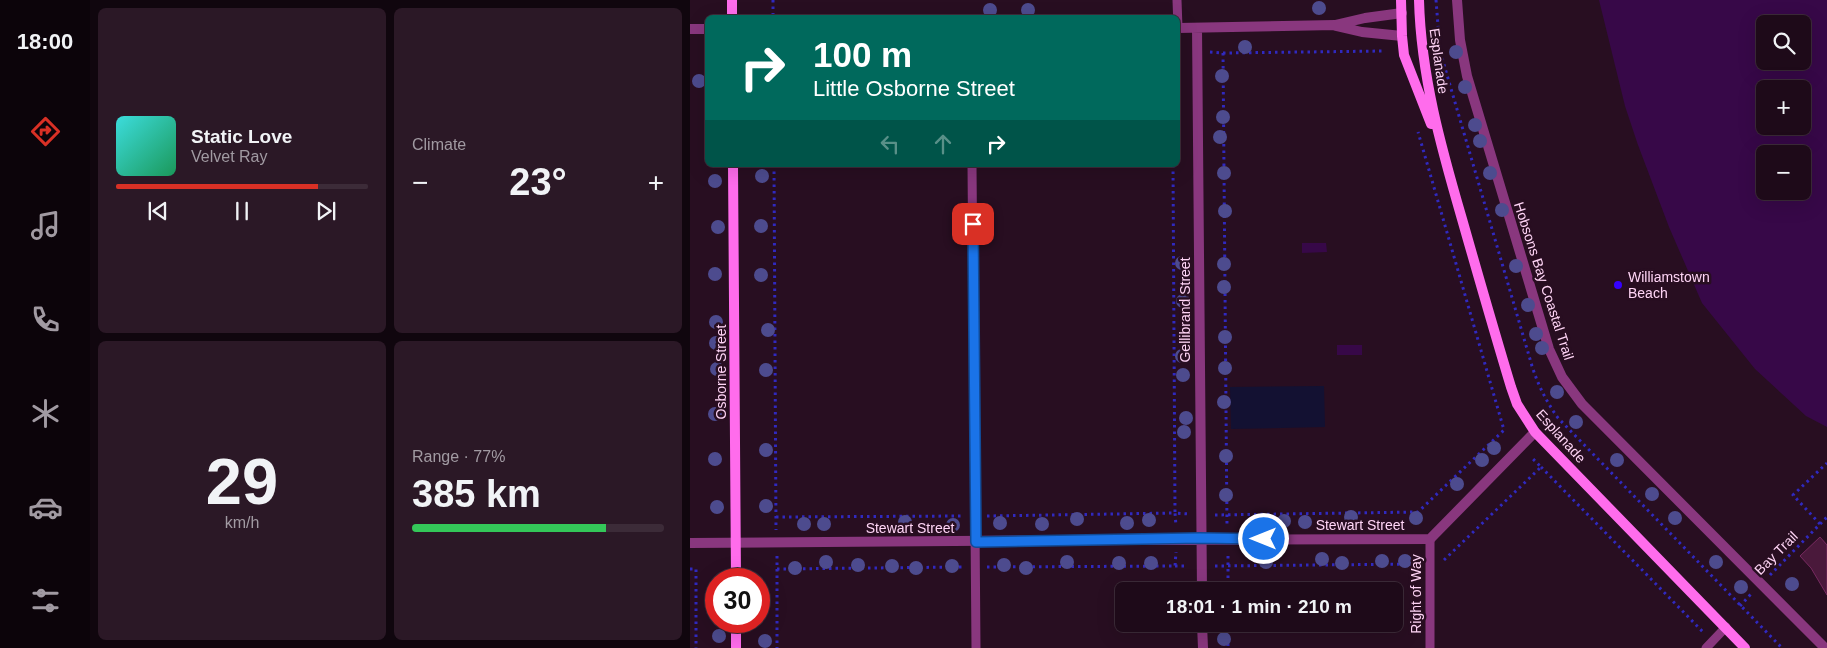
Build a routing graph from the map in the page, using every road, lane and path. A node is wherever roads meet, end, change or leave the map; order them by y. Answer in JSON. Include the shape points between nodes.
{"nodes":[{"id":1,"x":732,"y":0,"type":"edge"},
{"id":2,"x":772,"y":0,"type":"edge"},
{"id":3,"x":1177,"y":0,"type":"edge"},
{"id":4,"x":1401,"y":0,"type":"edge"},
{"id":5,"x":1419,"y":0,"type":"edge"},
{"id":6,"x":1457,"y":0,"type":"edge"},
{"id":7,"x":732,"y":15,"type":"edge"},
{"id":8,"x":773,"y":15,"type":"edge"},
{"id":9,"x":1178,"y":15,"type":"edge"},
{"id":10,"x":1402,"y":17,"type":"junction"},
{"id":11,"x":1419,"y":19,"type":"junction"},
{"id":12,"x":1335,"y":25,"type":"junction"},
{"id":13,"x":1180,"y":28,"type":"edge"},
{"id":14,"x":1197,"y":28,"type":"junction"},
{"id":15,"x":690,"y":29,"type":"edge"},
{"id":16,"x":705,"y":29,"type":"edge"},
{"id":17,"x":1402,"y":36,"type":"junction"},
{"id":18,"x":1197,"y":52,"type":"junction"},
{"id":19,"x":1223,"y":53,"type":"junction"},
{"id":20,"x":1391,"y":54,"type":"dead end"},
{"id":21,"x":1416,"y":124,"type":"dead end"},
{"id":22,"x":1443,"y":154,"type":"junction"},
{"id":23,"x":733,"y":167,"type":"edge"},
{"id":24,"x":774,"y":167,"type":"edge"},
{"id":25,"x":972,"y":167,"type":"edge"},
{"id":26,"x":1173,"y":167,"type":"edge"},
{"id":27,"x":1535,"y":432,"type":"junction"},
{"id":28,"x":1827,"y":463,"type":"edge"},
{"id":29,"x":1541,"y":467,"type":"dead end"},
{"id":30,"x":1200,"y":514,"type":"junction"},
{"id":31,"x":1227,"y":515,"type":"junction"},
{"id":32,"x":1827,"y":517,"type":"edge"},
{"id":33,"x":1820,"y":524,"type":"junction"},
{"id":34,"x":1200,"y":538,"type":"junction"},
{"id":35,"x":1228,"y":539,"type":"junction"},
{"id":36,"x":1430,"y":539,"type":"junction"},
{"id":37,"x":736,"y":542,"type":"junction"},
{"id":38,"x":776,"y":542,"type":"junction"},
{"id":39,"x":976,"y":542,"type":"junction"},
{"id":40,"x":690,"y":543,"type":"edge"},
{"id":41,"x":736,"y":568,"type":"edge"},
{"id":42,"x":690,"y":570,"type":"edge"},
{"id":43,"x":1202,"y":582,"type":"edge"},
{"id":44,"x":1228,"y":582,"type":"edge"},
{"id":45,"x":1761,"y":584,"type":"junction"},
{"id":46,"x":1740,"y":606,"type":"dead end"},
{"id":47,"x":1726,"y":627,"type":"junction"},
{"id":48,"x":1202,"y":632,"type":"edge"},
{"id":49,"x":1228,"y":632,"type":"edge"},
{"id":50,"x":736,"y":633,"type":"edge"},
{"id":51,"x":1709,"y":645,"type":"edge"},
{"id":52,"x":696,"y":648,"type":"edge"},
{"id":53,"x":736,"y":648,"type":"edge"},
{"id":54,"x":777,"y":648,"type":"edge"},
{"id":55,"x":976,"y":648,"type":"edge"},
{"id":56,"x":1203,"y":648,"type":"edge"},
{"id":57,"x":1228,"y":648,"type":"edge"},
{"id":58,"x":1430,"y":648,"type":"edge"},
{"id":59,"x":1744,"y":648,"type":"edge"},
{"id":60,"x":1753,"y":648,"type":"edge"},
{"id":61,"x":1825,"y":648,"type":"edge"}],
"edges":[{"from":1,"to":7,"type":"street"},
{"from":2,"to":8,"type":"path"},
{"from":3,"to":9,"type":"lane"},
{"from":4,"to":10,"type":"street","name":"Esplanade"},
{"from":5,"to":11,"type":"street","name":"Esplanade"},
{"from":6,"to":45,"type":"street","name":"Hobsons Bay Coastal Trail","via":[[1467,76],[1556,367],[1582,404]]},
{"from":10,"to":11,"type":"street"},
{"from":10,"to":12,"type":"street","via":[[1365,18]]},
{"from":10,"to":17,"type":"street","name":"Esplanade"},
{"from":11,"to":22,"type":"street","name":"Esplanade","via":[[1424,70]]},
{"from":12,"to":14,"type":"street"},
{"from":12,"to":17,"type":"street","via":[[1362,32]]},
{"from":13,"to":14,"type":"street"},
{"from":14,"to":18,"type":"street","name":"Gellibrand Street"},
{"from":15,"to":16,"type":"street"},
{"from":17,"to":22,"type":"street","name":"Esplanade","via":[[1408,66]]},
{"from":18,"to":19,"type":"path"},
{"from":18,"to":30,"type":"street","name":"Gellibrand Street"},
{"from":19,"to":20,"type":"path","via":[[1386,50]]},
{"from":19,"to":31,"type":"path"},
{"from":21,"to":31,"type":"path","via":[[1504,430],[1418,512]]},
{"from":22,"to":27,"type":"street","name":"Esplanade","via":[[1511,387]]},
{"from":23,"to":37,"type":"street","name":"Osborne Street"},
{"from":24,"to":38,"type":"path"},
{"from":25,"to":39,"type":"lane"},
{"from":26,"to":30,"type":"path","via":[[1175,513]]},
{"from":27,"to":36,"type":"street"},
{"from":27,"to":47,"type":"street","name":"Esplanade"},
{"from":28,"to":33,"type":"path","via":[[1793,495]]},
{"from":29,"to":51,"type":"path"},
{"from":30,"to":31,"type":"path"},
{"from":30,"to":34,"type":"street","name":"Gellibrand Street"},
{"from":31,"to":35,"type":"path"},
{"from":32,"to":33,"type":"path","name":"Bay Trail"},
{"from":33,"to":45,"type":"path","name":"Bay Trail"},
{"from":34,"to":35,"type":"street","name":"Stewart Street"},
{"from":34,"to":39,"type":"street","name":"Stewart Street"},
{"from":34,"to":43,"type":"street","name":"Gellibrand Street"},
{"from":35,"to":36,"type":"street","name":"Stewart Street"},
{"from":35,"to":44,"type":"path"},
{"from":36,"to":58,"type":"lane","name":"Right of Way"},
{"from":37,"to":38,"type":"street","name":"Stewart Street"},
{"from":37,"to":40,"type":"street","name":"Stewart Street"},
{"from":37,"to":41,"type":"street","name":"Osborne Street"},
{"from":38,"to":39,"type":"street","name":"Stewart Street"},
{"from":38,"to":54,"type":"path"},
{"from":39,"to":55,"type":"lane"},
{"from":42,"to":52,"type":"path","via":[[696,570]]},
{"from":45,"to":46,"type":"path","name":"Bay Trail"},
{"from":45,"to":61,"type":"street","name":"Hobsons Bay Coastal Trail"},
{"from":47,"to":51,"type":"lane"},
{"from":47,"to":59,"type":"street","name":"Esplanade"},
{"from":47,"to":60,"type":"street","name":"Esplanade"},
{"from":48,"to":56,"type":"street"},
{"from":49,"to":57,"type":"path"},
{"from":50,"to":53,"type":"street"}]}
